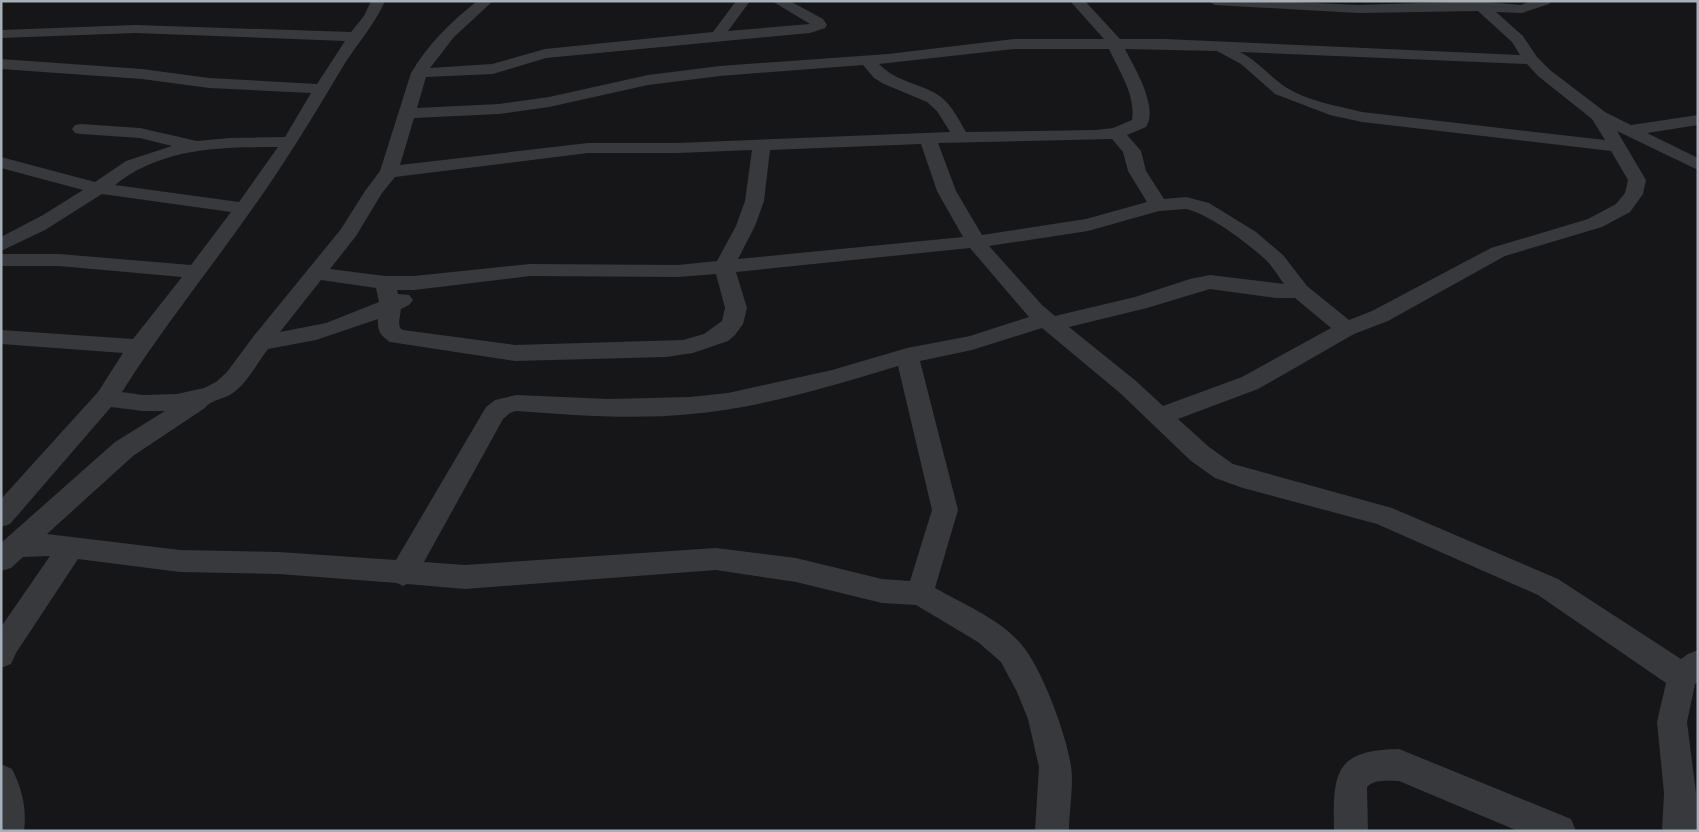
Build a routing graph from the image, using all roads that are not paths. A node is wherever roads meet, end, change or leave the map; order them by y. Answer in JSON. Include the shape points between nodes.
{"nodes":[{"id":1,"x":378,"y":1,"type":"edge"},
{"id":2,"x":486,"y":1,"type":"edge"},
{"id":3,"x":743,"y":1,"type":"edge"},
{"id":4,"x":779,"y":1,"type":"edge"},
{"id":5,"x":1077,"y":1,"type":"edge"},
{"id":6,"x":1215,"y":1,"type":"edge"},
{"id":7,"x":1544,"y":1,"type":"edge"},
{"id":8,"x":1478,"y":4,"type":"edge"},
{"id":9,"x":1,"y":34,"type":"edge"},
{"id":10,"x":719,"y":36,"type":"junction"},
{"id":11,"x":354,"y":38,"type":"junction"},
{"id":12,"x":1114,"y":42,"type":"junction"},
{"id":13,"x":1219,"y":47,"type":"junction"},
{"id":14,"x":866,"y":60,"type":"junction"},
{"id":15,"x":1531,"y":60,"type":"junction"},
{"id":16,"x":1,"y":64,"type":"edge"},
{"id":17,"x":419,"y":73,"type":"junction"},
{"id":18,"x":322,"y":89,"type":"junction"},
{"id":19,"x":406,"y":112,"type":"junction"},
{"id":20,"x":1698,"y":120,"type":"edge"},
{"id":21,"x":81,"y":129,"type":"dead end"},
{"id":22,"x":1116,"y":133,"type":"junction"},
{"id":23,"x":961,"y":137,"type":"junction"},
{"id":24,"x":928,"y":138,"type":"junction"},
{"id":25,"x":1623,"y":139,"type":"junction"},
{"id":26,"x":290,"y":142,"type":"junction"},
{"id":27,"x":760,"y":145,"type":"junction"},
{"id":28,"x":198,"y":146,"type":"junction"},
{"id":29,"x":1,"y":162,"type":"edge"},
{"id":30,"x":1698,"y":164,"type":"edge"},
{"id":31,"x":389,"y":172,"type":"junction"},
{"id":32,"x":98,"y":188,"type":"junction"},
{"id":33,"x":1158,"y":205,"type":"junction"},
{"id":34,"x":244,"y":208,"type":"junction"},
{"id":35,"x":976,"y":242,"type":"junction"},
{"id":36,"x":1,"y":245,"type":"edge"},
{"id":37,"x":1,"y":260,"type":"edge"},
{"id":38,"x":726,"y":266,"type":"junction"},
{"id":39,"x":196,"y":272,"type":"junction"},
{"id":40,"x":317,"y":273,"type":"junction"},
{"id":41,"x":442,"y":282,"type":"junction"},
{"id":42,"x":385,"y":283,"type":"junction"},
{"id":43,"x":1300,"y":291,"type":"junction"},
{"id":44,"x":391,"y":306,"type":"junction"},
{"id":45,"x":1049,"y":322,"type":"junction"},
{"id":46,"x":1346,"y":329,"type":"junction"},
{"id":47,"x":1,"y":337,"type":"edge"},
{"id":48,"x":260,"y":342,"type":"junction"},
{"id":49,"x":139,"y":347,"type":"junction"},
{"id":50,"x":907,"y":356,"type":"junction"},
{"id":51,"x":209,"y":395,"type":"junction"},
{"id":52,"x":106,"y":398,"type":"junction"},
{"id":53,"x":1160,"y":416,"type":"junction"},
{"id":54,"x":1,"y":518,"type":"edge"},
{"id":55,"x":71,"y":548,"type":"junction"},
{"id":56,"x":10,"y":553,"type":"edge"},
{"id":57,"x":403,"y":574,"type":"junction"},
{"id":58,"x":920,"y":593,"type":"junction"},
{"id":59,"x":1,"y":655,"type":"edge"},
{"id":60,"x":1690,"y":670,"type":"edge"},
{"id":61,"x":1,"y":780,"type":"edge"},
{"id":62,"x":1689,"y":795,"type":"edge"},
{"id":63,"x":7,"y":831,"type":"edge"},
{"id":64,"x":1052,"y":831,"type":"edge"},
{"id":65,"x":1351,"y":831,"type":"edge"},
{"id":66,"x":1559,"y":831,"type":"edge"},
{"id":67,"x":1679,"y":831,"type":"edge"}],
"edges":[{"from":1,"to":11,"type":"street","via":[[371,17]]},
{"from":2,"to":17,"type":"street","via":[[449,33]]},
{"from":3,"to":10,"type":"street","via":[[723,24]]},
{"from":4,"to":10,"type":"street","via":[[820,25],[810,29]]},
{"from":5,"to":12,"type":"street"},
{"from":6,"to":8,"type":"street","via":[[1358,9]]},
{"from":7,"to":8,"type":"street","via":[[1522,9]]},
{"from":8,"to":15,"type":"street","via":[[1518,39]]},
{"from":9,"to":11,"type":"street","via":[[135,29]]},
{"from":10,"to":17,"type":"street","via":[[545,54],[493,69]]},
{"from":11,"to":18,"type":"street"},
{"from":12,"to":13,"type":"street"},
{"from":12,"to":14,"type":"street","via":[[1014,44]]},
{"from":12,"to":22,"type":"street","via":[[1139,96],[1142,110],[1140,124]]},
{"from":13,"to":15,"type":"street"},
{"from":13,"to":25,"type":"street","via":[[1246,61],[1280,91],[1336,112],[1362,117]]},
{"from":14,"to":19,"type":"street","via":[[648,80],[549,102],[499,109]]},
{"from":14,"to":23,"type":"street","via":[[890,82],[933,99],[943,108]]},
{"from":15,"to":25,"type":"street"},
{"from":16,"to":18,"type":"street","via":[[142,74],[209,83]]},
{"from":17,"to":19,"type":"street"},
{"from":18,"to":26,"type":"street"},
{"from":19,"to":31,"type":"street"},
{"from":20,"to":25,"type":"street"},
{"from":21,"to":28,"type":"street","via":[[140,133]]},
{"from":22,"to":23,"type":"street"},
{"from":22,"to":33,"type":"street","via":[[1132,150],[1137,171]]},
{"from":23,"to":24,"type":"street"},
{"from":24,"to":27,"type":"street"},
{"from":24,"to":35,"type":"street","via":[[933,163]]},
{"from":25,"to":30,"type":"street"},
{"from":25,"to":46,"type":"street","via":[[1637,180],[1634,194],[1623,208],[1595,222],[1498,252],[1380,316]]},
{"from":26,"to":28,"type":"street","via":[[227,142]]},
{"from":26,"to":34,"type":"street"},
{"from":27,"to":31,"type":"street","via":[[573,150]]},
{"from":27,"to":38,"type":"street","via":[[755,202]]},
{"from":28,"to":32,"type":"street","via":[[132,165]]},
{"from":29,"to":32,"type":"street"},
{"from":31,"to":40,"type":"street"},
{"from":32,"to":34,"type":"street"},
{"from":32,"to":36,"type":"street","via":[[32,230]]},
{"from":33,"to":35,"type":"street","via":[[1088,225]]},
{"from":33,"to":43,"type":"street","via":[[1186,203],[1202,206],[1227,221],[1276,260]]},
{"from":34,"to":39,"type":"street"},
{"from":35,"to":38,"type":"street"},
{"from":35,"to":45,"type":"street","via":[[1024,301]]},
{"from":37,"to":39,"type":"street","via":[[59,260]]},
{"from":38,"to":41,"type":"street","via":[[664,272],[530,270]]},
{"from":38,"to":44,"type":"street","via":[[738,310],[732,324],[719,335],[685,348],[516,353],[398,337],[390,332]]},
{"from":39,"to":49,"type":"street"},
{"from":40,"to":42,"type":"street"},
{"from":40,"to":48,"type":"street"},
{"from":41,"to":42,"type":"street"},
{"from":41,"to":44,"type":"street"},
{"from":42,"to":44,"type":"street"},
{"from":43,"to":45,"type":"street","via":[[1210,282],[1140,304]]},
{"from":43,"to":46,"type":"street"},
{"from":44,"to":48,"type":"street","via":[[326,330]]},
{"from":45,"to":50,"type":"street"},
{"from":45,"to":53,"type":"street"},
{"from":46,"to":53,"type":"street","via":[[1250,383]]},
{"from":47,"to":49,"type":"street"},
{"from":48,"to":51,"type":"street","via":[[235,378]]},
{"from":49,"to":52,"type":"street"},
{"from":50,"to":57,"type":"street","via":[[832,378],[690,406],[609,408],[516,403],[503,406],[494,413]]},
{"from":50,"to":58,"type":"street","via":[[945,510]]},
{"from":51,"to":52,"type":"street","via":[[177,402],[143,403]]},
{"from":51,"to":56,"type":"street","via":[[124,449]]},
{"from":52,"to":54,"type":"street"},
{"from":53,"to":60,"type":"street","via":[[1200,454],[1224,471],[1383,514],[1548,587]]},
{"from":55,"to":56,"type":"street","via":[[52,545]]},
{"from":55,"to":57,"type":"street","via":[[180,561],[279,563]]},
{"from":55,"to":59,"type":"street"},
{"from":57,"to":58,"type":"street","via":[[465,577],[716,559],[796,570],[882,591]]},
{"from":58,"to":64,"type":"street","via":[[988,633],[1010,653],[1030,686],[1043,719],[1055,767]]},
{"from":60,"to":62,"type":"street","via":[[1672,722]]},
{"from":61,"to":63,"type":"street","via":[[6,790]]},
{"from":62,"to":67,"type":"street"},
{"from":65,"to":66,"type":"street","via":[[1350,783],[1360,770],[1380,764],[1399,765]]}]}
